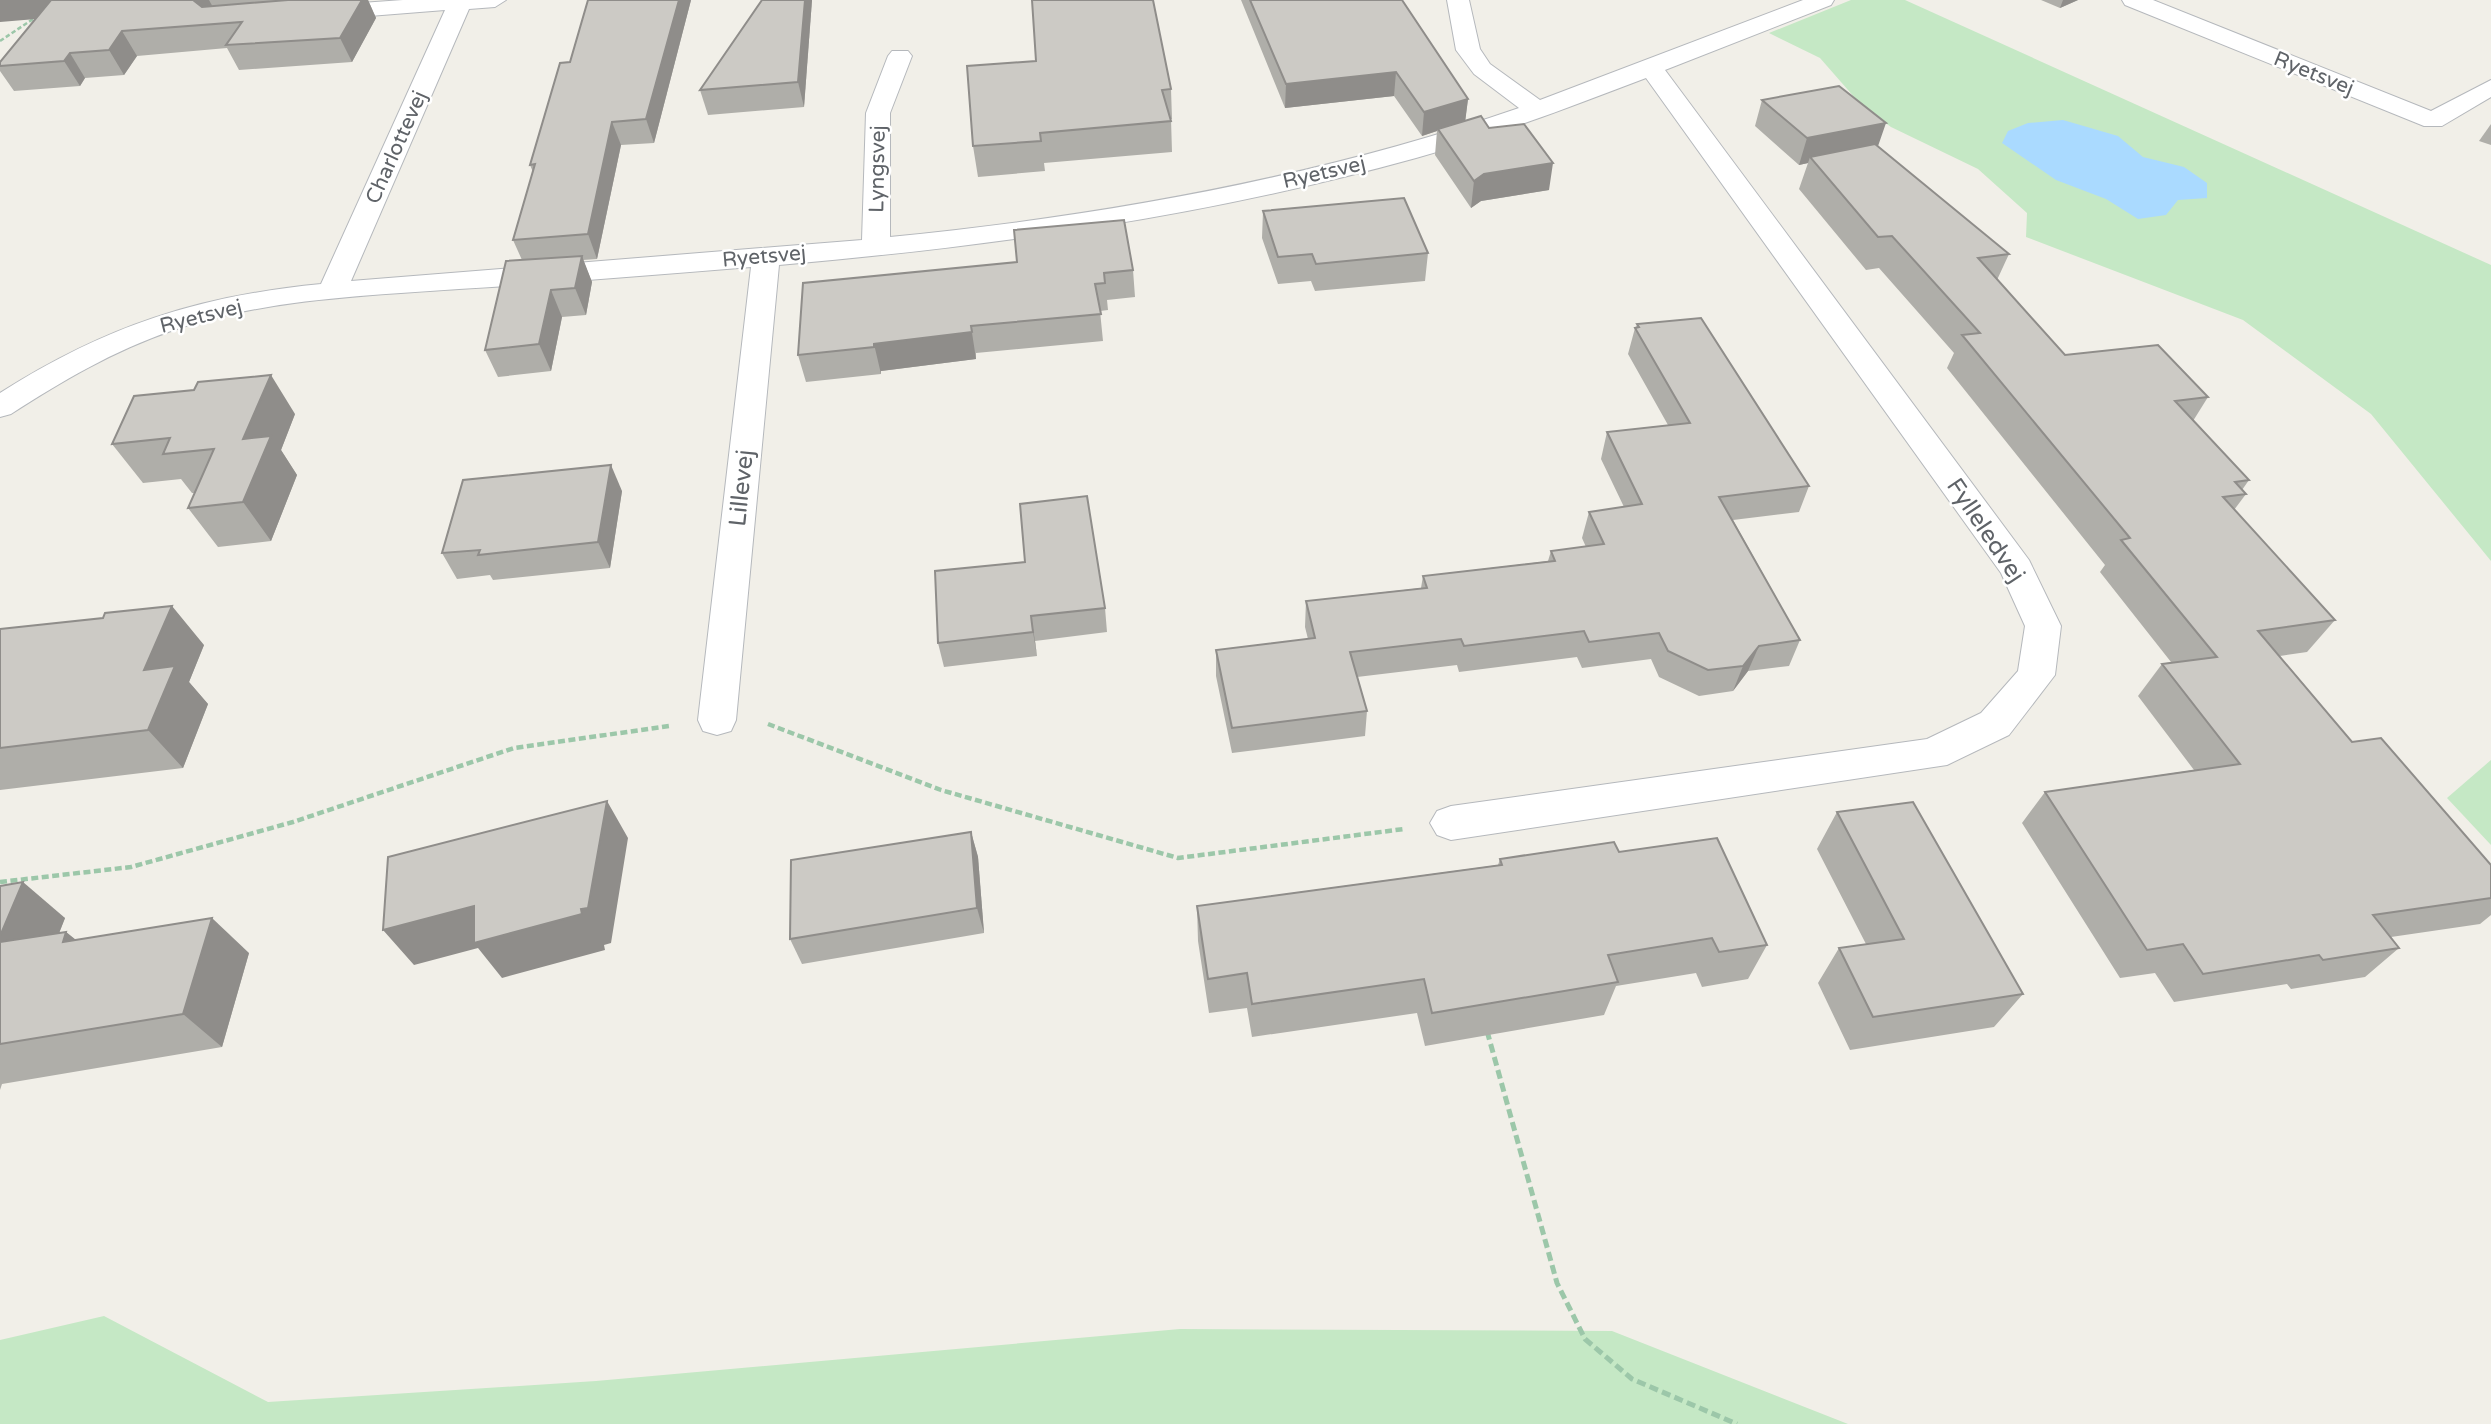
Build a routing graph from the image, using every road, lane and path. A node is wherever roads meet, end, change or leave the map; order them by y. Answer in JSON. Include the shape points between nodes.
{"nodes":[{"id":1,"x":495,"y":0,"type":"edge"},
{"id":2,"x":1458,"y":0,"type":"edge"},
{"id":3,"x":1823,"y":0,"type":"edge"},
{"id":4,"x":2133,"y":0,"type":"edge"},
{"id":5,"x":460,"y":3,"type":"junction"},
{"id":6,"x":43,"y":13,"type":"edge"},
{"id":7,"x":297,"y":15,"type":"edge"},
{"id":8,"x":0,"y":41,"type":"edge"},
{"id":9,"x":900,"y":56,"type":"dead end"},
{"id":10,"x":1650,"y":67,"type":"junction"},
{"id":11,"x":2491,"y":88,"type":"edge"},
{"id":12,"x":1536,"y":109,"type":"junction"},
{"id":13,"x":876,"y":245,"type":"junction"},
{"id":14,"x":765,"y":256,"type":"junction"},
{"id":15,"x":332,"y":292,"type":"junction"},
{"id":16,"x":0,"y":407,"type":"edge"},
{"id":17,"x":717,"y":720,"type":"junction"},
{"id":18,"x":1451,"y":822,"type":"joint"},
{"id":19,"x":0,"y":882,"type":"edge"},
{"id":20,"x":1484,"y":1021,"type":"edge"},
{"id":21,"x":1737,"y":1424,"type":"edge"}],
"edges":[{"from":1,"to":5,"type":"street"},
{"from":2,"to":12,"type":"street","via":[[1468,50],[1482,69]]},
{"from":3,"to":10,"type":"street","name":"Ryetsvej"},
{"from":4,"to":11,"type":"street","name":"Ryetsvej","via":[[2433,121]]},
{"from":5,"to":7,"type":"street"},
{"from":5,"to":15,"type":"street","name":"Charlottevej"},
{"from":6,"to":8,"type":"path"},
{"from":9,"to":13,"type":"street","name":"Lyngsvej","via":[[878,113]]},
{"from":10,"to":12,"type":"street","name":"Ryetsvej"},
{"from":10,"to":18,"type":"street","name":"Fylleledvej","via":[[2017,569],[2043,626],[2036,675],[1995,724],[1933,754]]},
{"from":12,"to":13,"type":"street","name":"Ryetsvej","via":[[1459,136],[1264,186],[1030,229]]},
{"from":13,"to":14,"type":"street","name":"Ryetsvej"},
{"from":14,"to":15,"type":"street","name":"Ryetsvej"},
{"from":14,"to":17,"type":"street","name":"Lillevej"},
{"from":15,"to":16,"type":"street","name":"Ryetsvej","via":[[167,322],[84,357]]},
{"from":17,"to":18,"type":"path","via":[[776,724],[941,790],[1178,858]]},
{"from":17,"to":19,"type":"path","via":[[514,748],[293,822],[131,867]]},
{"from":20,"to":21,"type":"path","via":[[1557,1283],[1585,1339],[1632,1379]]}]}
